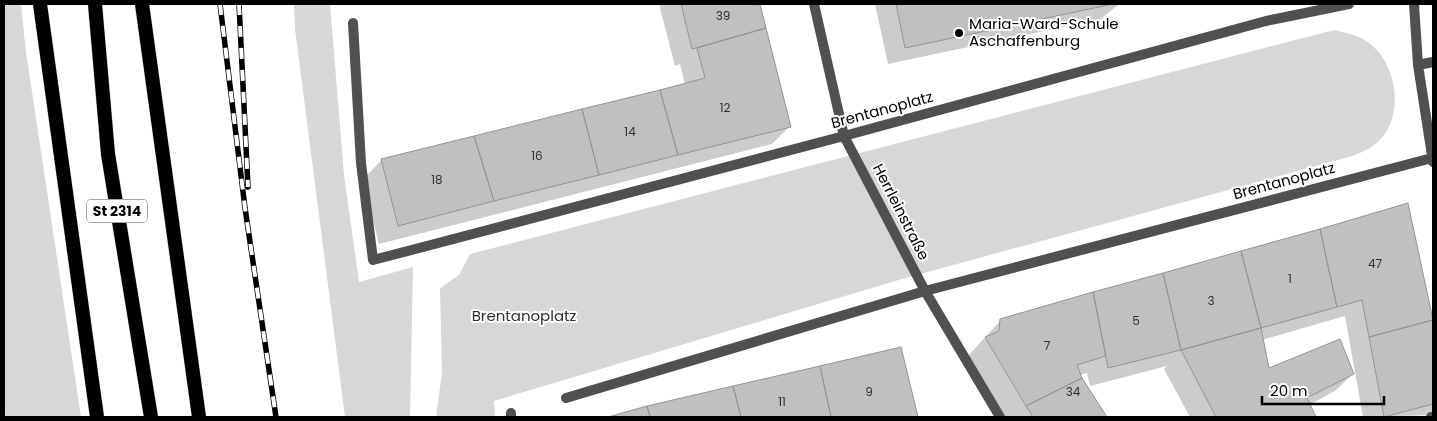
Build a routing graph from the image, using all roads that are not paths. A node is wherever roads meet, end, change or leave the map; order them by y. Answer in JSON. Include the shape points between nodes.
{"nodes":[{"id":1,"x":40,"y":4,"type":"edge"},
{"id":2,"x":94,"y":4,"type":"edge"},
{"id":3,"x":142,"y":4,"type":"edge"},
{"id":4,"x":814,"y":4,"type":"edge"},
{"id":5,"x":1349,"y":4,"type":"edge"},
{"id":6,"x":1414,"y":4,"type":"edge"},
{"id":7,"x":353,"y":23,"type":"dead end"},
{"id":8,"x":1433,"y":62,"type":"edge"},
{"id":9,"x":1418,"y":65,"type":"junction"},
{"id":10,"x":844,"y":136,"type":"junction"},
{"id":11,"x":1433,"y":160,"type":"edge"},
{"id":12,"x":925,"y":291,"type":"junction"},
{"id":13,"x":566,"y":398,"type":"dead end"},
{"id":14,"x":97,"y":417,"type":"edge"},
{"id":15,"x":151,"y":417,"type":"edge"},
{"id":16,"x":199,"y":417,"type":"edge"},
{"id":17,"x":1000,"y":417,"type":"edge"}],
"edges":[{"from":1,"to":14,"type":"highway"},
{"from":2,"to":15,"type":"highway","number":"St 2314","via":[[108,154]]},
{"from":3,"to":16,"type":"highway"},
{"from":4,"to":10,"type":"street","name":"Herrleinstraße"},
{"from":5,"to":10,"type":"street","name":"Brentanoplatz","via":[[1258,23]]},
{"from":6,"to":9,"type":"street"},
{"from":7,"to":10,"type":"street","name":"Brentanoplatz","via":[[361,163],[373,260]]},
{"from":8,"to":9,"type":"street"},
{"from":9,"to":11,"type":"street"},
{"from":10,"to":12,"type":"street","name":"Herrleinstraße"},
{"from":11,"to":12,"type":"street","name":"Brentanoplatz"},
{"from":12,"to":13,"type":"street","name":"Brentanoplatz"},
{"from":12,"to":17,"type":"street","name":"Herrleinstraße"}]}
